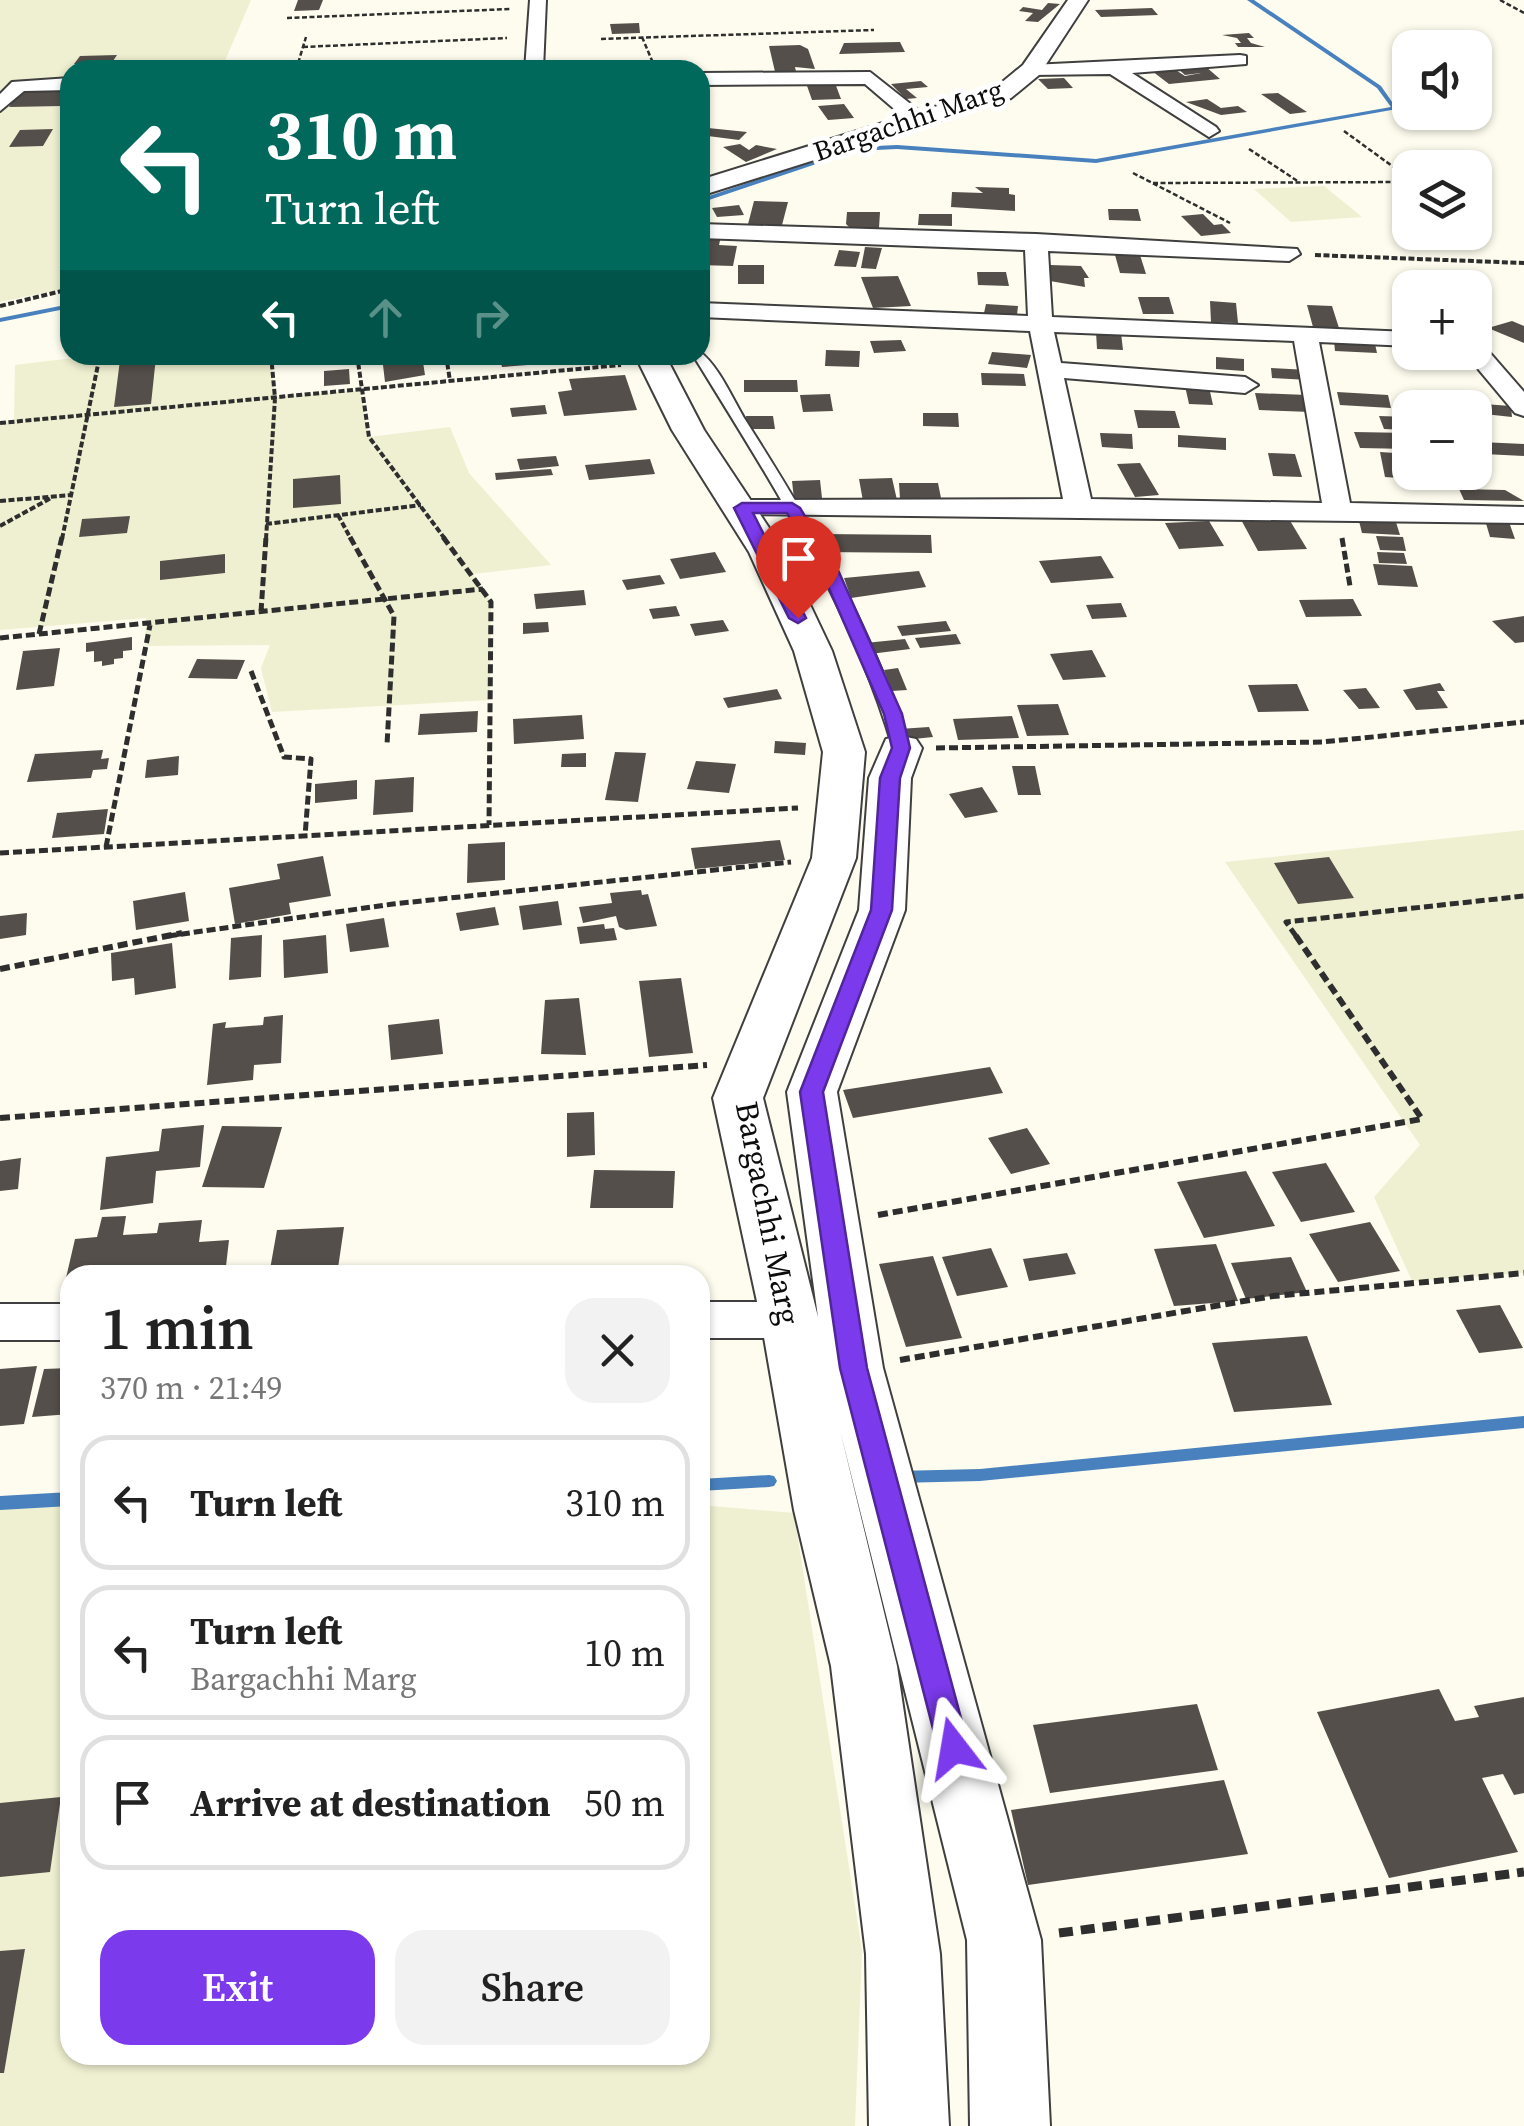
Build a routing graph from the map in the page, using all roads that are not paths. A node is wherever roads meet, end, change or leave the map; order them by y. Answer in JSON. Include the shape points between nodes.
{"nodes":[{"id":1,"x":1078,"y":0,"type":"edge"},
{"id":2,"x":538,"y":4,"type":"edge"},
{"id":3,"x":534,"y":60,"type":"edge"},
{"id":4,"x":1240,"y":60,"type":"dead end"},
{"id":5,"x":1114,"y":69,"type":"junction"},
{"id":6,"x":1031,"y":70,"type":"junction"},
{"id":7,"x":710,"y":78,"type":"edge"},
{"id":8,"x":60,"y":84,"type":"edge"},
{"id":9,"x":0,"y":105,"type":"edge"},
{"id":10,"x":920,"y":121,"type":"junction"},
{"id":11,"x":1209,"y":131,"type":"dead end"},
{"id":12,"x":710,"y":185,"type":"edge"},
{"id":13,"x":710,"y":231,"type":"edge"},
{"id":14,"x":1036,"y":241,"type":"junction"},
{"id":15,"x":1290,"y":254,"type":"road end"},
{"id":16,"x":710,"y":310,"type":"edge"},
{"id":17,"x":1040,"y":323,"type":"junction"},
{"id":18,"x":1305,"y":335,"type":"junction"},
{"id":19,"x":1392,"y":337,"type":"edge"},
{"id":20,"x":669,"y":365,"type":"edge"},
{"id":21,"x":1054,"y":370,"type":"junction"},
{"id":22,"x":1491,"y":370,"type":"edge"},
{"id":23,"x":1245,"y":385,"type":"dead end"},
{"id":24,"x":1524,"y":408,"type":"edge"},
{"id":25,"x":1079,"y":507,"type":"junction"},
{"id":26,"x":767,"y":508,"type":"junction"},
{"id":27,"x":1337,"y":510,"type":"junction"},
{"id":28,"x":1524,"y":515,"type":"edge"},
{"id":29,"x":901,"y":748,"type":"joint"},
{"id":30,"x":710,"y":1320,"type":"edge"},
{"id":31,"x":790,"y":1320,"type":"junction"},
{"id":32,"x":0,"y":1322,"type":"edge"},
{"id":33,"x":60,"y":1322,"type":"edge"},
{"id":34,"x":910,"y":2126,"type":"edge"},
{"id":35,"x":1010,"y":2126,"type":"edge"}],
"edges":[{"from":1,"to":6,"type":"street","name":"Bargachhi Marg"},
{"from":2,"to":3,"type":"street"},
{"from":4,"to":5,"type":"street"},
{"from":5,"to":6,"type":"street"},
{"from":5,"to":11,"type":"street"},
{"from":6,"to":10,"type":"street","name":"Bargachhi Marg","via":[[1003,93]]},
{"from":7,"to":10,"type":"street","via":[[870,78]]},
{"from":8,"to":9,"type":"street","via":[[19,86]]},
{"from":10,"to":12,"type":"street","name":"Bargachhi Marg"},
{"from":13,"to":14,"type":"street"},
{"from":14,"to":15,"type":"street"},
{"from":14,"to":17,"type":"street"},
{"from":16,"to":17,"type":"street"},
{"from":17,"to":18,"type":"street"},
{"from":17,"to":21,"type":"street"},
{"from":18,"to":19,"type":"street"},
{"from":18,"to":27,"type":"street"},
{"from":20,"to":26,"type":"street","name":"Bargachhi Marg","via":[[688,430]]},
{"from":21,"to":23,"type":"street"},
{"from":21,"to":25,"type":"street"},
{"from":22,"to":24,"type":"street"},
{"from":25,"to":26,"type":"street"},
{"from":25,"to":27,"type":"street"},
{"from":26,"to":29,"type":"lane","via":[[829,570],[893,714]]},
{"from":26,"to":31,"type":"street","name":"Bargachhi Marg","via":[[844,752],[838,832],[738,1098]]},
{"from":27,"to":28,"type":"street"},
{"from":29,"to":35,"type":"street","via":[[890,778],[882,910],[812,1092],[854,1368],[1004,1940]]},
{"from":30,"to":31,"type":"street"},
{"from":31,"to":34,"type":"street","name":"Bargachhi Marg","via":[[825,1510],[864,1666],[903,1954]]},
{"from":32,"to":33,"type":"street"}]}
